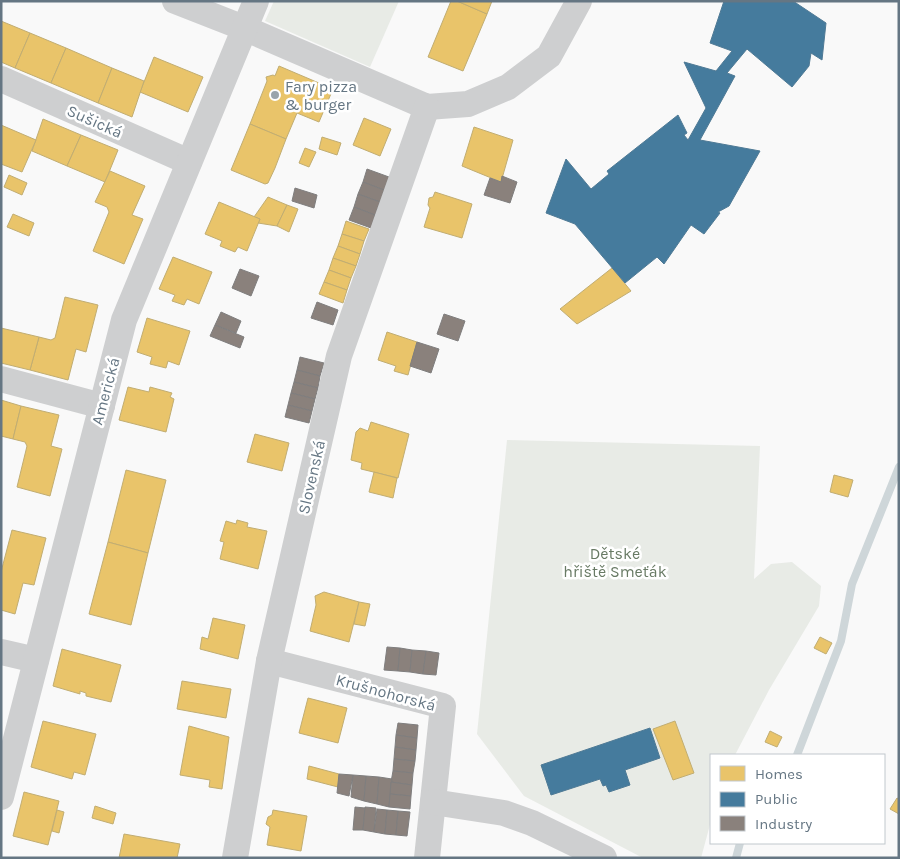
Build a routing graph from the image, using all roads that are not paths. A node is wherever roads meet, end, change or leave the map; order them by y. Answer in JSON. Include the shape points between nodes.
{"nodes":[{"id":1,"x":174,"y":1,"type":"edge"},
{"id":2,"x":256,"y":1,"type":"edge"},
{"id":3,"x":579,"y":1,"type":"edge"},
{"id":4,"x":244,"y":28,"type":"junction"},
{"id":5,"x":1,"y":79,"type":"edge"},
{"id":6,"x":427,"y":107,"type":"junction"},
{"id":7,"x":189,"y":162,"type":"junction"},
{"id":8,"x":1,"y":379,"type":"edge"},
{"id":9,"x":102,"y":406,"type":"junction"},
{"id":10,"x":1,"y":652,"type":"edge"},
{"id":11,"x":36,"y":660,"type":"junction"},
{"id":12,"x":269,"y":661,"type":"junction"},
{"id":13,"x":1,"y":797,"type":"edge"},
{"id":14,"x":434,"y":802,"type":"junction"},
{"id":15,"x":235,"y":858,"type":"edge"},
{"id":16,"x":427,"y":858,"type":"edge"},
{"id":17,"x":604,"y":858,"type":"edge"}],
"edges":[{"from":1,"to":4,"type":"street"},
{"from":2,"to":4,"type":"street","name":"Americká"},
{"from":3,"to":6,"type":"street","via":[[549,56],[508,87],[468,104]]},
{"from":4,"to":6,"type":"street"},
{"from":4,"to":7,"type":"street","name":"Americká"},
{"from":5,"to":7,"type":"street","name":"Sušická"},
{"from":6,"to":12,"type":"street","name":"Slovenská","via":[[339,356]]},
{"from":7,"to":9,"type":"street","name":"Americká","via":[[124,320]]},
{"from":8,"to":9,"type":"street"},
{"from":9,"to":11,"type":"street","name":"Americká"},
{"from":10,"to":11,"type":"street"},
{"from":11,"to":13,"type":"street","name":"Americká"},
{"from":12,"to":14,"type":"street","name":"Krušnohorská","via":[[443,706]]},
{"from":12,"to":15,"type":"street","name":"Slovenská"},
{"from":14,"to":16,"type":"street","name":"Krušnohorská"},
{"from":14,"to":17,"type":"street","via":[[504,813]]}]}
